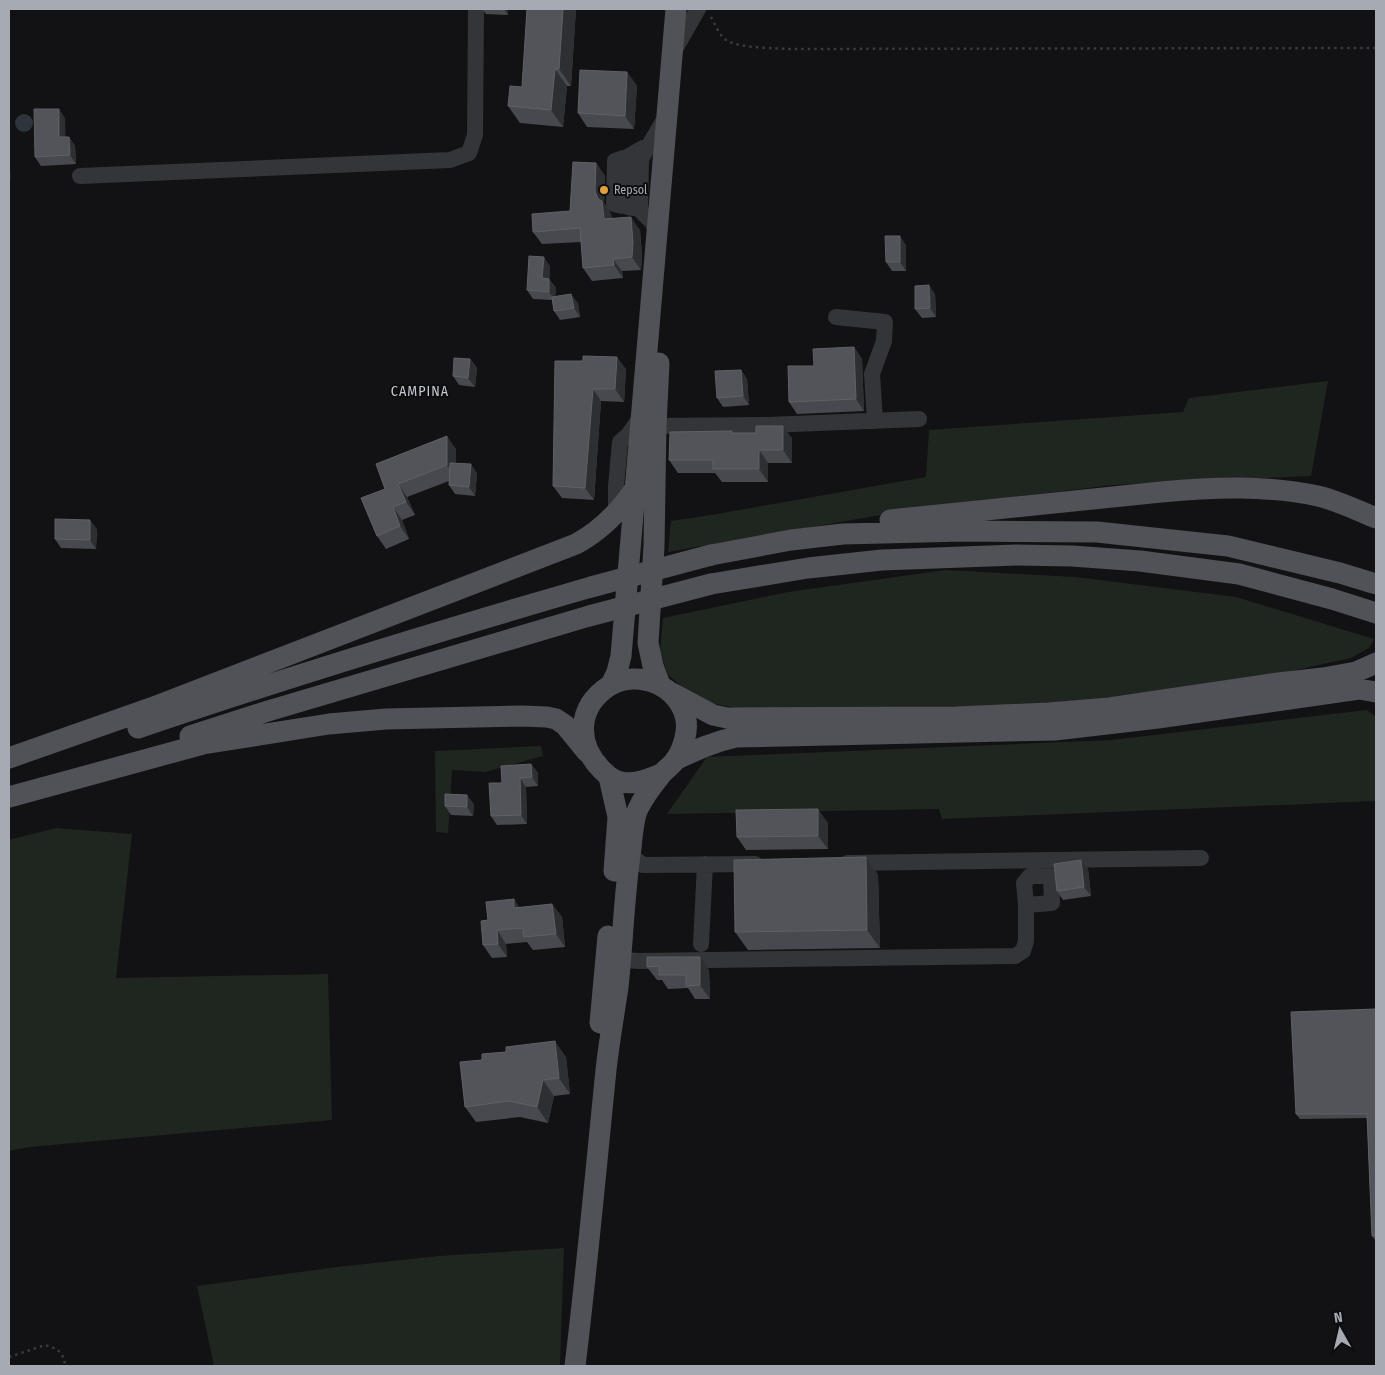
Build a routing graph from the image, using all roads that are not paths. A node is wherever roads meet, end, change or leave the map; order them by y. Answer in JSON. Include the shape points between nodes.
{"nodes":[{"id":1,"x":476,"y":9,"type":"edge"},
{"id":2,"x":676,"y":9,"type":"edge"},
{"id":3,"x":704,"y":12,"type":"edge"},
{"id":4,"x":672,"y":55,"type":"junction"},
{"id":5,"x":670,"y":83,"type":"junction"},
{"id":6,"x":667,"y":114,"type":"junction"},
{"id":7,"x":637,"y":150,"type":"junction"},
{"id":8,"x":80,"y":176,"type":"dead end"},
{"id":9,"x":631,"y":208,"type":"junction"},
{"id":10,"x":657,"y":231,"type":"junction"},
{"id":11,"x":836,"y":317,"type":"dead end"},
{"id":12,"x":919,"y":419,"type":"dead end"},
{"id":13,"x":875,"y":421,"type":"junction"},
{"id":14,"x":648,"y":422,"type":"junction"},
{"id":15,"x":636,"y":487,"type":"junction"},
{"id":16,"x":616,"y":514,"type":"junction"},
{"id":17,"x":1376,"y":518,"type":"edge"},
{"id":18,"x":791,"y":540,"type":"junction"},
{"id":19,"x":1376,"y":584,"type":"edge"},
{"id":20,"x":1376,"y":613,"type":"edge"},
{"id":21,"x":1376,"y":663,"type":"edge"},
{"id":22,"x":611,"y":685,"type":"junction"},
{"id":23,"x":666,"y":689,"type":"junction"},
{"id":24,"x":1376,"y":692,"type":"edge"},
{"id":25,"x":9,"y":758,"type":"edge"},
{"id":26,"x":668,"y":767,"type":"junction"},
{"id":27,"x":9,"y":768,"type":"edge"},
{"id":28,"x":603,"y":771,"type":"junction"},
{"id":29,"x":9,"y":795,"type":"edge"},
{"id":30,"x":630,"y":849,"type":"junction"},
{"id":31,"x":1201,"y":858,"type":"dead end"},
{"id":32,"x":834,"y":863,"type":"edge"},
{"id":33,"x":705,"y":864,"type":"junction"},
{"id":34,"x":774,"y":864,"type":"edge"},
{"id":35,"x":657,"y":865,"type":"junction"},
{"id":36,"x":627,"y":888,"type":"junction"},
{"id":37,"x":1026,"y":905,"type":"dead end"},
{"id":38,"x":701,"y":944,"type":"dead end"},
{"id":39,"x":620,"y":960,"type":"junction"},
{"id":40,"x":591,"y":1217,"type":"junction"},
{"id":41,"x":575,"y":1366,"type":"edge"}],
"edges":[{"from":1,"to":8,"type":"street","via":[[475,135],[469,153],[450,160]]},
{"from":2,"to":4,"type":"main road"},
{"from":3,"to":4,"type":"street"},
{"from":4,"to":5,"type":"main road"},
{"from":5,"to":6,"type":"main road"},
{"from":5,"to":14,"type":"main road"},
{"from":6,"to":7,"type":"street"},
{"from":6,"to":10,"type":"main road"},
{"from":7,"to":9,"type":"street"},
{"from":7,"to":9,"type":"street","via":[[641,159]]},
{"from":9,"to":10,"type":"street","via":[[651,221]]},
{"from":10,"to":14,"type":"main road"},
{"from":11,"to":13,"type":"street","via":[[884,322],[884,341],[872,374]]},
{"from":12,"to":13,"type":"street"},
{"from":13,"to":14,"type":"street","via":[[768,425]]},
{"from":14,"to":15,"type":"main road"},
{"from":14,"to":16,"type":"street","via":[[620,442]]},
{"from":14,"to":23,"type":"main road","via":[[654,546],[648,643],[653,666]]},
{"from":15,"to":16,"type":"main road"},
{"from":15,"to":22,"type":"main road","via":[[621,656]]},
{"from":16,"to":25,"type":"main road","via":[[576,544],[151,708]]},
{"from":17,"to":18,"type":"main road","via":[[1320,497],[1266,489],[1200,488],[880,521],[835,528]]},
{"from":18,"to":19,"type":"main road","via":[[885,532],[1097,532],[1228,546]]},
{"from":18,"to":27,"type":"main road","bridge":true,"via":[[711,555],[591,587],[372,652]]},
{"from":20,"to":29,"type":"main road","bridge":true,"via":[[1239,574],[1140,561],[1016,555],[882,560],[808,568],[711,584],[589,616],[268,711]]},
{"from":21,"to":23,"type":"main road","via":[[1356,672],[1323,678],[1109,708],[957,717],[726,718],[713,715]]},
{"from":22,"to":23,"type":"main road","via":[[638,679]]},
{"from":22,"to":28,"type":"main road","via":[[588,708],[583,723],[588,753]]},
{"from":23,"to":26,"type":"main road","via":[[681,706],[686,720],[686,736],[681,750]]},
{"from":24,"to":26,"type":"main road","via":[[1359,689],[1055,730],[736,737],[707,744]]},
{"from":26,"to":28,"type":"main road","via":[[642,781],[631,783],[619,782]]},
{"from":26,"to":30,"type":"main road","via":[[638,808]]},
{"from":28,"to":29,"type":"main road","via":[[556,719],[522,716],[386,719],[329,724],[203,744]]},
{"from":28,"to":40,"type":"main road","via":[[618,818],[596,1068]]},
{"from":30,"to":35,"type":"street","via":[[643,865]]},
{"from":30,"to":36,"type":"main road"},
{"from":31,"to":32,"type":"street"},
{"from":33,"to":34,"type":"street"},
{"from":33,"to":35,"type":"street"},
{"from":33,"to":38,"type":"street"},
{"from":35,"to":36,"type":"street","via":[[642,872]]},
{"from":36,"to":39,"type":"main road"},
{"from":37,"to":39,"type":"street","via":[[1026,941],[1023,951],[1015,956]]},
{"from":39,"to":40,"type":"main road"},
{"from":40,"to":41,"type":"main road"}]}
